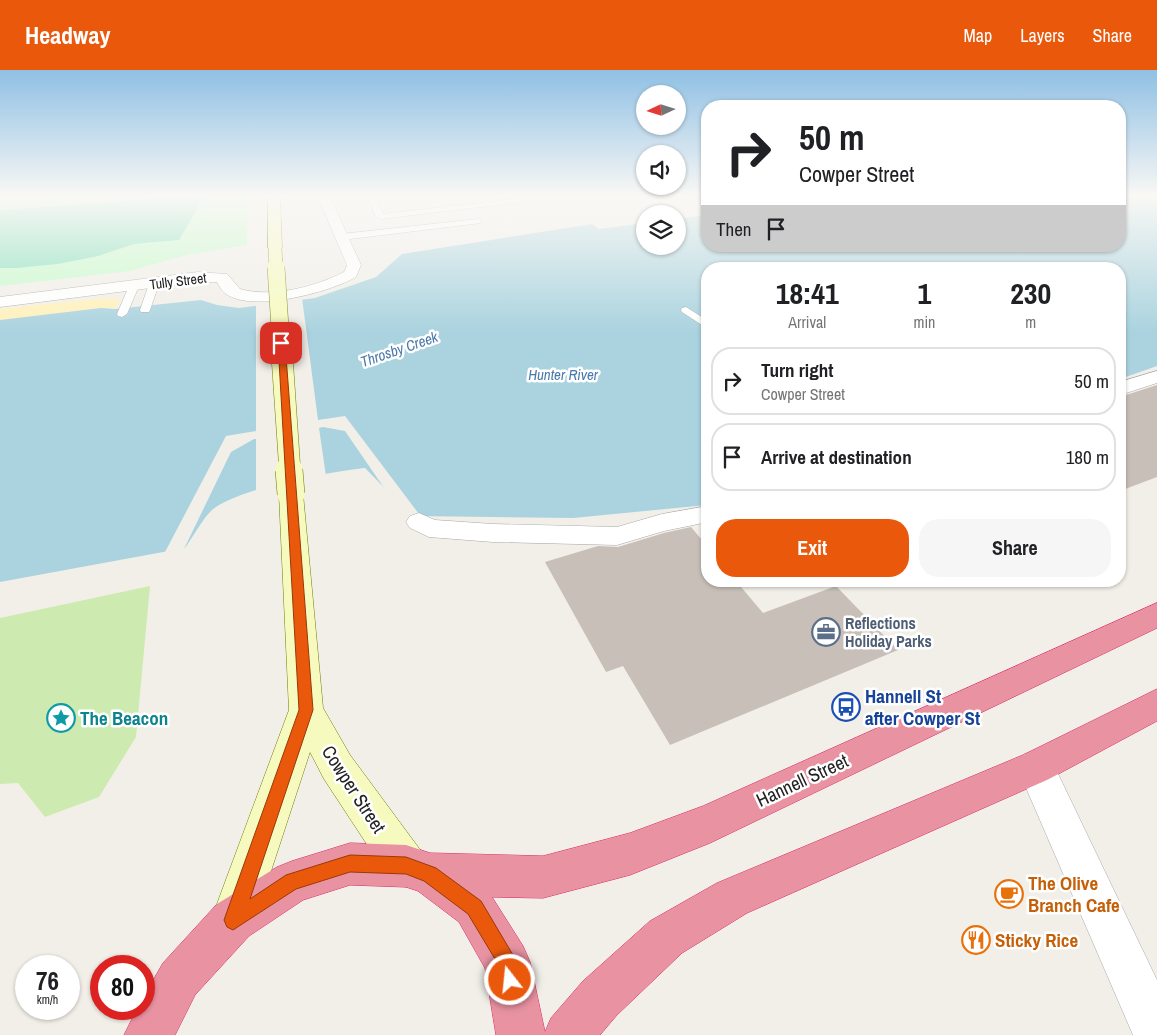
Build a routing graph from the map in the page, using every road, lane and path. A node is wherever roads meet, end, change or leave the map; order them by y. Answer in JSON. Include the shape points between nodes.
{"nodes":[{"id":1,"x":275,"y":242,"type":"edge"},
{"id":2,"x":344,"y":242,"type":"edge"},
{"id":3,"x":154,"y":284,"type":"junction"},
{"id":4,"x":134,"y":286,"type":"junction"},
{"id":5,"x":0,"y":302,"type":"edge"},
{"id":6,"x":145,"y":310,"type":"dead end"},
{"id":7,"x":686,"y":310,"type":"dead end"},
{"id":8,"x":122,"y":314,"type":"dead end"},
{"id":9,"x":701,"y":321,"type":"edge"},
{"id":10,"x":1157,"y":377,"type":"edge"},
{"id":11,"x":1126,"y":387,"type":"edge"},
{"id":12,"x":701,"y":515,"type":"edge"},
{"id":13,"x":419,"y":522,"type":"dead end"},
{"id":14,"x":1157,"y":615,"type":"edge"},
{"id":15,"x":1157,"y":704,"type":"edge"},
{"id":16,"x":306,"y":710,"type":"junction"},
{"id":17,"x":1036,"y":767,"type":"junction"},
{"id":18,"x":418,"y":870,"type":"junction"},
{"id":19,"x":233,"y":920,"type":"junction"},
{"id":20,"x":179,"y":979,"type":"junction"},
{"id":21,"x":1157,"y":1034,"type":"edge"},
{"id":22,"x":128,"y":1035,"type":"edge"},
{"id":23,"x":149,"y":1035,"type":"edge"},
{"id":24,"x":521,"y":1035,"type":"edge"},
{"id":25,"x":568,"y":1035,"type":"edge"}],
"edges":[{"from":1,"to":16,"type":"main road","name":"Cowper Street","bridge":true},
{"from":2,"to":3,"type":"street","name":"Tully Street","via":[[354,265],[351,274],[328,285],[257,296],[235,293],[222,277]]},
{"from":3,"to":4,"type":"street","name":"Tully Street"},
{"from":3,"to":6,"type":"lane"},
{"from":4,"to":5,"type":"street","name":"Tully Street"},
{"from":4,"to":8,"type":"lane"},
{"from":7,"to":9,"type":"lane"},
{"from":10,"to":11,"type":"street"},
{"from":12,"to":13,"type":"street","via":[[617,536],[493,533],[429,528]]},
{"from":14,"to":18,"type":"highway","name":"Hannell Street","via":[[710,823],[630,854],[542,877]]},
{"from":15,"to":17,"type":"highway"},
{"from":16,"to":18,"type":"main road","name":"Cowper Street","via":[[337,767]]},
{"from":16,"to":19,"type":"main road","name":"Cowper Street"},
{"from":17,"to":21,"type":"street"},
{"from":17,"to":25,"type":"highway","via":[[725,903],[666,937],[600,998]]},
{"from":18,"to":19,"type":"highway","name":"Hannell Street","via":[[350,864],[292,882]]},
{"from":18,"to":24,"type":"highway","via":[[474,908],[507,962]]},
{"from":19,"to":20,"type":"highway","name":"Hannell Street"},
{"from":20,"to":22,"type":"highway"},
{"from":20,"to":23,"type":"highway"}]}
